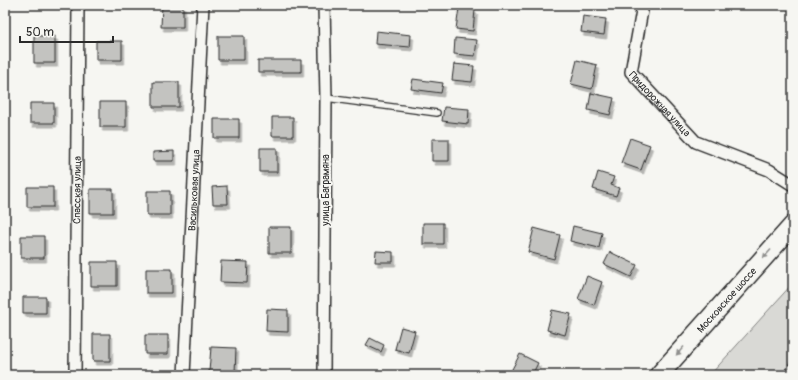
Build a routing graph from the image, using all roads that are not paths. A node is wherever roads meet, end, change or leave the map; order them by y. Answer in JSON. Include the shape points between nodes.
{"nodes":[{"id":1,"x":78,"y":5,"type":"edge"},
{"id":2,"x":203,"y":5,"type":"edge"},
{"id":3,"x":324,"y":5,"type":"edge"},
{"id":4,"x":643,"y":5,"type":"edge"},
{"id":5,"x":326,"y":98,"type":"junction"},
{"id":6,"x":437,"y":113,"type":"dead end"},
{"id":7,"x":793,"y":184,"type":"edge"},
{"id":8,"x":793,"y":225,"type":"edge"},
{"id":9,"x":793,"y":243,"type":"edge"},
{"id":10,"x":75,"y":375,"type":"edge"},
{"id":11,"x":184,"y":375,"type":"edge"},
{"id":12,"x":324,"y":375,"type":"edge"},
{"id":13,"x":659,"y":375,"type":"edge"},
{"id":14,"x":676,"y":375,"type":"edge"}],
"edges":[{"from":1,"to":10,"type":"street","name":"Спасская улица"},
{"from":2,"to":11,"type":"street","name":"Васильковая улица"},
{"from":3,"to":5,"type":"street","name":"улица Баграмяна"},
{"from":4,"to":7,"type":"street","name":"Придорожная улица","via":[[631,72],[696,142],[769,170]]},
{"from":5,"to":6,"type":"lane"},
{"from":5,"to":12,"type":"street","name":"улица Баграмяна"},
{"from":8,"to":13,"type":"main road","name":"Московское шоссе","one_way":true},
{"from":9,"to":14,"type":"main road","name":"Московское шоссе"}]}
